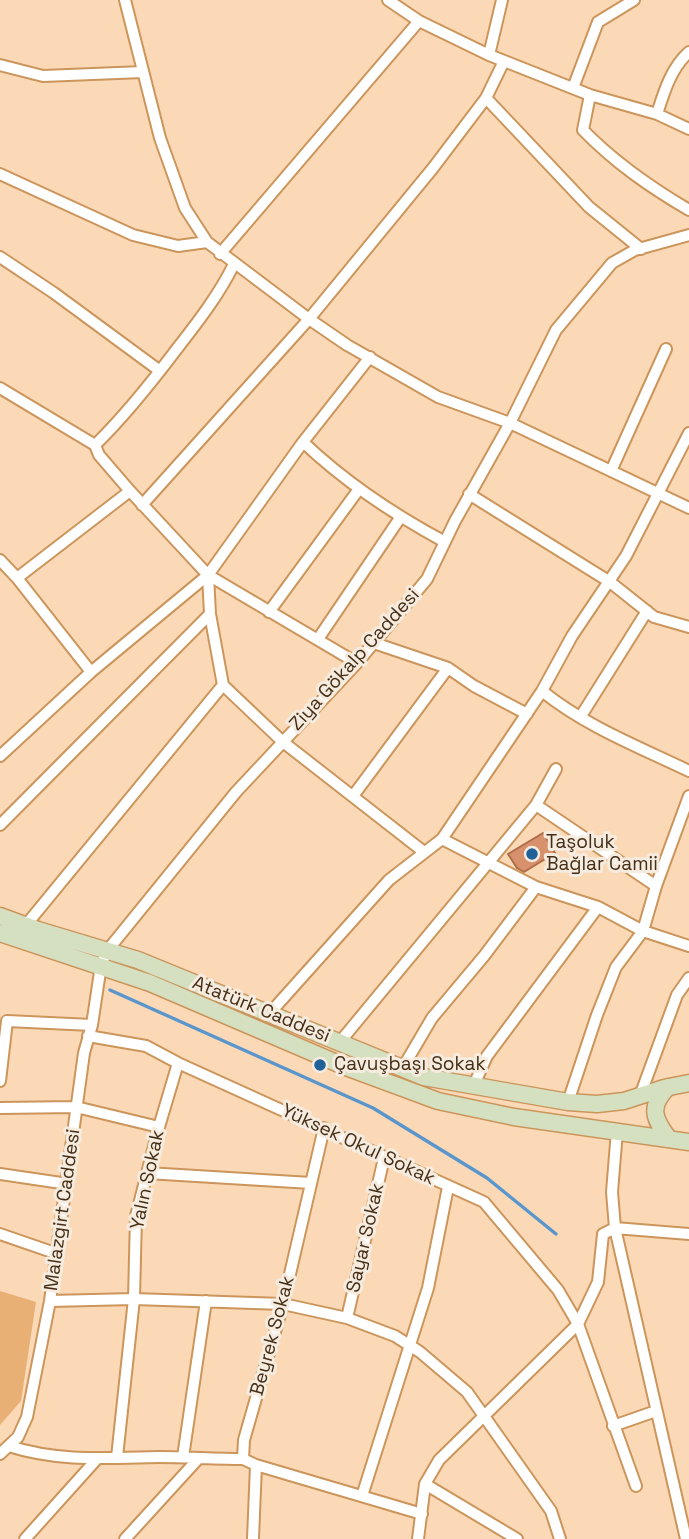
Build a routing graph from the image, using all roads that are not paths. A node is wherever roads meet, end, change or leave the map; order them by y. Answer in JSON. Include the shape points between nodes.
{"nodes":[{"id":1,"x":125,"y":0,"type":"edge"},
{"id":2,"x":388,"y":0,"type":"edge"},
{"id":3,"x":502,"y":0,"type":"edge"},
{"id":4,"x":634,"y":0,"type":"edge"},
{"id":5,"x":419,"y":21,"type":"junction"},
{"id":6,"x":689,"y":52,"type":"edge"},
{"id":7,"x":489,"y":55,"type":"junction"},
{"id":8,"x":505,"y":61,"type":"junction"},
{"id":9,"x":0,"y":65,"type":"edge"},
{"id":10,"x":143,"y":72,"type":"junction"},
{"id":11,"x":573,"y":88,"type":"junction"},
{"id":12,"x":590,"y":95,"type":"junction"},
{"id":13,"x":486,"y":98,"type":"junction"},
{"id":14,"x":657,"y":114,"type":"junction"},
{"id":15,"x":689,"y":130,"type":"edge"},
{"id":16,"x":0,"y":174,"type":"edge"},
{"id":17,"x":689,"y":210,"type":"edge"},
{"id":18,"x":689,"y":235,"type":"edge"},
{"id":19,"x":207,"y":242,"type":"junction"},
{"id":20,"x":640,"y":249,"type":"junction"},
{"id":21,"x":220,"y":254,"type":"junction"},
{"id":22,"x":0,"y":257,"type":"edge"},
{"id":23,"x":234,"y":264,"type":"junction"},
{"id":24,"x":309,"y":319,"type":"junction"},
{"id":25,"x":666,"y":349,"type":"dead end"},
{"id":26,"x":370,"y":357,"type":"junction"},
{"id":27,"x":160,"y":371,"type":"junction"},
{"id":28,"x":0,"y":388,"type":"edge"},
{"id":29,"x":510,"y":423,"type":"junction"},
{"id":30,"x":689,"y":433,"type":"edge"},
{"id":31,"x":303,"y":442,"type":"junction"},
{"id":32,"x":95,"y":445,"type":"junction"},
{"id":33,"x":611,"y":471,"type":"junction"},
{"id":34,"x":359,"y":489,"type":"junction"},
{"id":35,"x":130,"y":491,"type":"junction"},
{"id":36,"x":658,"y":493,"type":"junction"},
{"id":37,"x":469,"y":494,"type":"junction"},
{"id":38,"x":142,"y":505,"type":"junction"},
{"id":39,"x":689,"y":508,"type":"edge"},
{"id":40,"x":400,"y":518,"type":"junction"},
{"id":41,"x":445,"y":542,"type":"junction"},
{"id":42,"x":0,"y":559,"type":"edge"},
{"id":43,"x":208,"y":575,"type":"junction"},
{"id":44,"x":17,"y":578,"type":"junction"},
{"id":45,"x":610,"y":582,"type":"junction"},
{"id":46,"x":270,"y":611,"type":"junction"},
{"id":47,"x":647,"y":611,"type":"junction"},
{"id":48,"x":210,"y":614,"type":"junction"},
{"id":49,"x":689,"y":627,"type":"edge"},
{"id":50,"x":318,"y":639,"type":"junction"},
{"id":51,"x":374,"y":643,"type":"junction"},
{"id":52,"x":357,"y":663,"type":"junction"},
{"id":53,"x":448,"y":668,"type":"junction"},
{"id":54,"x":91,"y":671,"type":"junction"},
{"id":55,"x":223,"y":685,"type":"junction"},
{"id":56,"x":542,"y":691,"type":"junction"},
{"id":57,"x":527,"y":714,"type":"junction"},
{"id":58,"x":581,"y":716,"type":"junction"},
{"id":59,"x":283,"y":742,"type":"junction"},
{"id":60,"x":0,"y":756,"type":"edge"},
{"id":61,"x":556,"y":769,"type":"dead end"},
{"id":62,"x":689,"y":771,"type":"edge"},
{"id":63,"x":353,"y":796,"type":"junction"},
{"id":64,"x":689,"y":796,"type":"edge"},
{"id":65,"x":536,"y":805,"type":"junction"},
{"id":66,"x":0,"y":825,"type":"edge"},
{"id":67,"x":442,"y":839,"type":"junction"},
{"id":68,"x":424,"y":852,"type":"junction"},
{"id":69,"x":487,"y":863,"type":"junction"},
{"id":70,"x":656,"y":886,"type":"junction"},
{"id":71,"x":536,"y":887,"type":"junction"},
{"id":72,"x":598,"y":907,"type":"junction"},
{"id":73,"x":0,"y":916,"type":"edge"},
{"id":74,"x":26,"y":925,"type":"junction"},
{"id":75,"x":643,"y":931,"type":"junction"},
{"id":76,"x":0,"y":933,"type":"edge"},
{"id":77,"x":689,"y":946,"type":"edge"},
{"id":78,"x":104,"y":958,"type":"junction"},
{"id":79,"x":689,"y":978,"type":"edge"},
{"id":80,"x":270,"y":1013,"type":"junction"},
{"id":81,"x":92,"y":1024,"type":"junction"},
{"id":82,"x":88,"y":1036,"type":"junction"},
{"id":83,"x":339,"y":1043,"type":"junction"},
{"id":84,"x":178,"y":1063,"type":"junction"},
{"id":85,"x":402,"y":1069,"type":"junction"},
{"id":86,"x":0,"y":1081,"type":"edge"},
{"id":87,"x":689,"y":1083,"type":"edge"},
{"id":88,"x":473,"y":1087,"type":"junction"},
{"id":89,"x":668,"y":1087,"type":"junction"},
{"id":90,"x":640,"y":1096,"type":"junction"},
{"id":91,"x":568,"y":1102,"type":"junction"},
{"id":92,"x":76,"y":1107,"type":"junction"},
{"id":93,"x":0,"y":1108,"type":"edge"},
{"id":94,"x":159,"y":1126,"type":"junction"},
{"id":95,"x":324,"y":1128,"type":"junction"},
{"id":96,"x":617,"y":1131,"type":"junction"},
{"id":97,"x":669,"y":1139,"type":"junction"},
{"id":98,"x":689,"y":1142,"type":"edge"},
{"id":99,"x":384,"y":1158,"type":"junction"},
{"id":100,"x":147,"y":1173,"type":"junction"},
{"id":101,"x":0,"y":1174,"type":"edge"},
{"id":102,"x":311,"y":1183,"type":"junction"},
{"id":103,"x":68,"y":1184,"type":"junction"},
{"id":104,"x":448,"y":1187,"type":"junction"},
{"id":105,"x":615,"y":1228,"type":"junction"},
{"id":106,"x":0,"y":1234,"type":"edge"},
{"id":107,"x":689,"y":1234,"type":"edge"},
{"id":108,"x":55,"y":1253,"type":"junction"},
{"id":109,"x":134,"y":1300,"type":"junction"},
{"id":110,"x":50,"y":1301,"type":"junction"},
{"id":111,"x":206,"y":1301,"type":"junction"},
{"id":112,"x":283,"y":1304,"type":"junction"},
{"id":113,"x":347,"y":1318,"type":"junction"},
{"id":114,"x":578,"y":1324,"type":"junction"},
{"id":115,"x":409,"y":1345,"type":"junction"},
{"id":116,"x":656,"y":1411,"type":"junction"},
{"id":117,"x":484,"y":1415,"type":"junction"},
{"id":118,"x":613,"y":1426,"type":"junction"},
{"id":119,"x":9,"y":1446,"type":"junction"},
{"id":120,"x":0,"y":1454,"type":"edge"},
{"id":121,"x":117,"y":1457,"type":"junction"},
{"id":122,"x":183,"y":1457,"type":"junction"},
{"id":123,"x":198,"y":1459,"type":"junction"},
{"id":124,"x":96,"y":1460,"type":"junction"},
{"id":125,"x":243,"y":1460,"type":"junction"},
{"id":126,"x":256,"y":1465,"type":"junction"},
{"id":127,"x":425,"y":1484,"type":"junction"},
{"id":128,"x":636,"y":1486,"type":"dead end"},
{"id":129,"x":362,"y":1496,"type":"junction"},
{"id":130,"x":422,"y":1514,"type":"junction"},
{"id":131,"x":255,"y":1538,"type":"edge"},
{"id":132,"x":24,"y":1539,"type":"edge"},
{"id":133,"x":125,"y":1539,"type":"edge"},
{"id":134,"x":418,"y":1539,"type":"edge"},
{"id":135,"x":517,"y":1539,"type":"edge"},
{"id":136,"x":560,"y":1539,"type":"edge"},
{"id":137,"x":686,"y":1539,"type":"edge"}],
"edges":[{"from":1,"to":10,"type":"street"},
{"from":2,"to":5,"type":"street"},
{"from":3,"to":7,"type":"street"},
{"from":4,"to":11,"type":"street","via":[[598,22]]},
{"from":5,"to":7,"type":"street"},
{"from":5,"to":21,"type":"street"},
{"from":6,"to":14,"type":"street","via":[[669,80]]},
{"from":7,"to":8,"type":"street"},
{"from":8,"to":11,"type":"street"},
{"from":8,"to":13,"type":"street"},
{"from":9,"to":10,"type":"street","via":[[43,76]]},
{"from":10,"to":19,"type":"street","via":[[185,208]]},
{"from":11,"to":12,"type":"street"},
{"from":12,"to":14,"type":"street"},
{"from":12,"to":17,"type":"street","via":[[583,130],[648,186]]},
{"from":13,"to":20,"type":"street","via":[[589,207]]},
{"from":13,"to":24,"type":"street"},
{"from":14,"to":15,"type":"street"},
{"from":16,"to":19,"type":"street","via":[[133,235],[178,246]]},
{"from":18,"to":20,"type":"street","name":"Ziya Gökalp Caddesi"},
{"from":19,"to":21,"type":"street"},
{"from":20,"to":29,"type":"street","name":"Ziya Gökalp Caddesi","via":[[612,263],[556,330]]},
{"from":21,"to":23,"type":"street"},
{"from":22,"to":27,"type":"street"},
{"from":23,"to":24,"type":"street"},
{"from":23,"to":27,"type":"street"},
{"from":24,"to":26,"type":"street"},
{"from":24,"to":38,"type":"street"},
{"from":25,"to":33,"type":"street"},
{"from":26,"to":29,"type":"street","via":[[438,397]]},
{"from":26,"to":31,"type":"street"},
{"from":27,"to":32,"type":"street"},
{"from":28,"to":32,"type":"street"},
{"from":29,"to":33,"type":"street"},
{"from":29,"to":37,"type":"street","name":"Ziya Gökalp Caddesi"},
{"from":30,"to":36,"type":"street"},
{"from":31,"to":34,"type":"street"},
{"from":31,"to":43,"type":"street"},
{"from":32,"to":35,"type":"street"},
{"from":33,"to":36,"type":"street"},
{"from":34,"to":40,"type":"street"},
{"from":34,"to":46,"type":"street"},
{"from":35,"to":38,"type":"street"},
{"from":35,"to":44,"type":"street"},
{"from":36,"to":39,"type":"street"},
{"from":36,"to":45,"type":"street"},
{"from":37,"to":41,"type":"street","name":"Ziya Gökalp Caddesi"},
{"from":37,"to":45,"type":"street"},
{"from":38,"to":43,"type":"street"},
{"from":40,"to":41,"type":"street"},
{"from":40,"to":50,"type":"street"},
{"from":41,"to":51,"type":"street","name":"Ziya Gökalp Caddesi","via":[[427,579]]},
{"from":42,"to":44,"type":"street"},
{"from":43,"to":46,"type":"street"},
{"from":43,"to":48,"type":"street"},
{"from":43,"to":54,"type":"street"},
{"from":44,"to":54,"type":"street"},
{"from":45,"to":47,"type":"street"},
{"from":45,"to":56,"type":"street","via":[[572,636]]},
{"from":46,"to":50,"type":"street"},
{"from":47,"to":49,"type":"street"},
{"from":47,"to":58,"type":"street"},
{"from":48,"to":55,"type":"street"},
{"from":48,"to":66,"type":"street"},
{"from":50,"to":52,"type":"street"},
{"from":51,"to":52,"type":"street","name":"Ziya Gökalp Caddesi"},
{"from":51,"to":53,"type":"street"},
{"from":52,"to":59,"type":"street","name":"Ziya Gökalp Caddesi"},
{"from":53,"to":57,"type":"street"},
{"from":53,"to":63,"type":"street"},
{"from":54,"to":60,"type":"street"},
{"from":55,"to":59,"type":"street"},
{"from":55,"to":74,"type":"street"},
{"from":56,"to":57,"type":"street"},
{"from":56,"to":58,"type":"street"},
{"from":57,"to":67,"type":"street"},
{"from":58,"to":62,"type":"street"},
{"from":59,"to":63,"type":"street"},
{"from":59,"to":78,"type":"street","name":"Ziya Gökalp Caddesi","via":[[236,792]]},
{"from":61,"to":65,"type":"street"},
{"from":63,"to":68,"type":"street"},
{"from":64,"to":70,"type":"street"},
{"from":65,"to":69,"type":"street"},
{"from":65,"to":70,"type":"street"},
{"from":67,"to":68,"type":"street"},
{"from":67,"to":69,"type":"street"},
{"from":68,"to":80,"type":"street","via":[[389,880]]},
{"from":69,"to":71,"type":"street"},
{"from":69,"to":83,"type":"street"},
{"from":70,"to":75,"type":"street"},
{"from":71,"to":72,"type":"street"},
{"from":71,"to":85,"type":"street","via":[[432,1018]]},
{"from":72,"to":75,"type":"street"},
{"from":72,"to":88,"type":"street","via":[[486,1056]]},
{"from":73,"to":74,"type":"main road","name":"Atatürk Caddesi"},
{"from":74,"to":78,"type":"main road","name":"Atatürk Caddesi"},
{"from":75,"to":77,"type":"street"},
{"from":75,"to":91,"type":"street","via":[[616,967]]},
{"from":76,"to":78,"type":"main road","name":"Atatürk Caddesi"},
{"from":78,"to":80,"type":"main road","name":"Atatürk Caddesi","via":[[138,960]]},
{"from":78,"to":81,"type":"street","name":"Malazgirt Caddesi"},
{"from":78,"to":96,"type":"main road","name":"Atatürk Caddesi","via":[[150,983],[346,1067],[438,1101]]},
{"from":79,"to":90,"type":"street","via":[[677,995]]},
{"from":80,"to":83,"type":"main road","name":"Atatürk Caddesi"},
{"from":81,"to":82,"type":"street","name":"Malazgirt Caddesi"},
{"from":81,"to":86,"type":"street","via":[[7,1021]]},
{"from":82,"to":84,"type":"street","name":"Yüksek Okul Sokak","via":[[146,1046]]},
{"from":82,"to":92,"type":"street","name":"Malazgirt Caddesi"},
{"from":83,"to":85,"type":"main road","name":"Atatürk Caddesi"},
{"from":84,"to":94,"type":"street","name":"Yalın Sokak"},
{"from":84,"to":95,"type":"street","name":"Yüksek Okul Sokak"},
{"from":85,"to":88,"type":"main road","name":"Atatürk Caddesi"},
{"from":87,"to":89,"type":"main road","name":"Atatürk Caddesi"},
{"from":88,"to":91,"type":"main road","name":"Atatürk Caddesi"},
{"from":89,"to":90,"type":"main road","name":"Atatürk Caddesi"},
{"from":89,"to":97,"type":"main road","via":[[658,1097],[655,1114]]},
{"from":90,"to":91,"type":"main road","name":"Atatürk Caddesi","via":[[597,1104]]},
{"from":92,"to":93,"type":"street"},
{"from":92,"to":94,"type":"street"},
{"from":92,"to":103,"type":"street","name":"Malazgirt Caddesi"},
{"from":94,"to":100,"type":"street","name":"Yalın Sokak"},
{"from":95,"to":99,"type":"street","name":"Yüksek Okul Sokak"},
{"from":95,"to":102,"type":"street","name":"Beyrek Sokak"},
{"from":96,"to":97,"type":"main road","name":"Atatürk Caddesi"},
{"from":96,"to":105,"type":"street","via":[[612,1192]]},
{"from":97,"to":98,"type":"main road","name":"Atatürk Caddesi"},
{"from":99,"to":104,"type":"street","name":"Yüksek Okul Sokak"},
{"from":99,"to":113,"type":"street","name":"Sayar Sokak"},
{"from":100,"to":102,"type":"street"},
{"from":100,"to":109,"type":"street","name":"Yalın Sokak","via":[[136,1216]]},
{"from":101,"to":103,"type":"street"},
{"from":102,"to":112,"type":"street","name":"Beyrek Sokak"},
{"from":103,"to":108,"type":"street","name":"Malazgirt Caddesi"},
{"from":104,"to":114,"type":"street","name":"Yüksek Okul Sokak","via":[[484,1202],[558,1290]]},
{"from":104,"to":115,"type":"street","via":[[428,1288]]},
{"from":105,"to":107,"type":"street"},
{"from":105,"to":114,"type":"street","via":[[603,1234],[598,1282]]},
{"from":105,"to":116,"type":"street"},
{"from":106,"to":108,"type":"street"},
{"from":108,"to":110,"type":"street","name":"Malazgirt Caddesi"},
{"from":109,"to":110,"type":"street"},
{"from":109,"to":111,"type":"street"},
{"from":109,"to":121,"type":"street","name":"Yalın Sokak"},
{"from":110,"to":119,"type":"street","name":"Malazgirt Caddesi","via":[[27,1417]]},
{"from":111,"to":112,"type":"street"},
{"from":111,"to":122,"type":"street"},
{"from":112,"to":113,"type":"street"},
{"from":112,"to":125,"type":"street","name":"Beyrek Sokak","via":[[244,1440]]},
{"from":113,"to":115,"type":"street"},
{"from":114,"to":117,"type":"street"},
{"from":114,"to":118,"type":"street","name":"Yüksek Okul Sokak"},
{"from":115,"to":117,"type":"street","via":[[467,1392]]},
{"from":115,"to":129,"type":"street"},
{"from":116,"to":118,"type":"street"},
{"from":116,"to":137,"type":"street"},
{"from":117,"to":127,"type":"street","via":[[439,1460]]},
{"from":117,"to":136,"type":"street","via":[[551,1511]]},
{"from":118,"to":128,"type":"street","name":"Yüksek Okul Sokak"},
{"from":119,"to":120,"type":"street","name":"Malazgirt Caddesi"},
{"from":119,"to":124,"type":"street"},
{"from":121,"to":122,"type":"street"},
{"from":121,"to":124,"type":"street"},
{"from":122,"to":123,"type":"street"},
{"from":123,"to":125,"type":"street"},
{"from":123,"to":133,"type":"street"},
{"from":124,"to":132,"type":"street"},
{"from":125,"to":126,"type":"street"},
{"from":126,"to":129,"type":"street"},
{"from":126,"to":131,"type":"street"},
{"from":127,"to":130,"type":"street"},
{"from":127,"to":135,"type":"street"},
{"from":129,"to":130,"type":"street"},
{"from":130,"to":134,"type":"street"}]}
